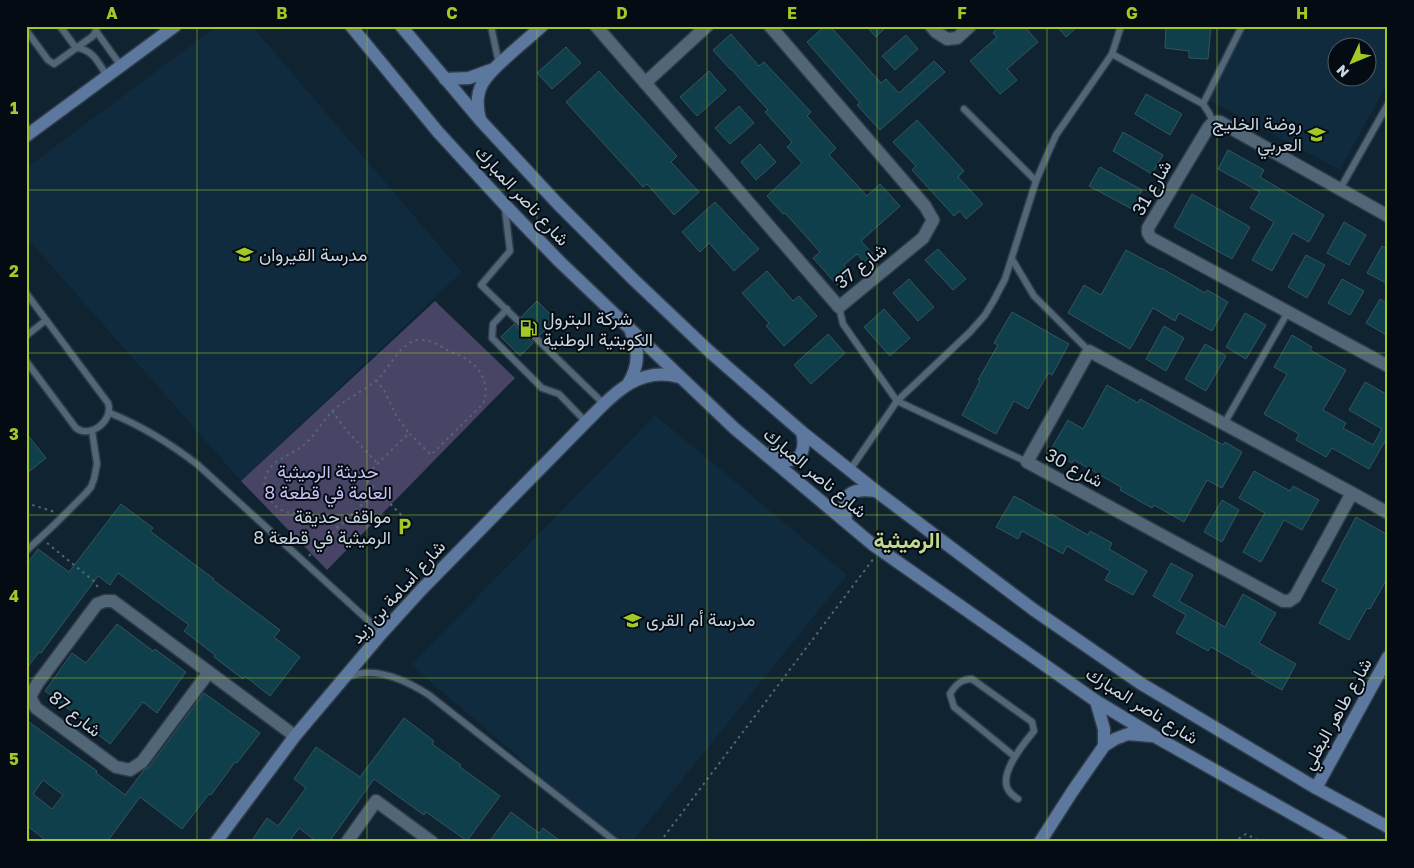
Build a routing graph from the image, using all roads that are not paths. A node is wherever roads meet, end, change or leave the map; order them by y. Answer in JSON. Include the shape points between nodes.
{"nodes":[{"id":1,"x":60,"y":26,"type":"edge"},
{"id":2,"x":175,"y":26,"type":"edge"},
{"id":3,"x":351,"y":26,"type":"edge"},
{"id":4,"x":400,"y":26,"type":"edge"},
{"id":5,"x":491,"y":26,"type":"edge"},
{"id":6,"x":542,"y":26,"type":"edge"},
{"id":7,"x":596,"y":26,"type":"edge"},
{"id":8,"x":707,"y":26,"type":"edge"},
{"id":9,"x":770,"y":26,"type":"edge"},
{"id":10,"x":931,"y":26,"type":"edge"},
{"id":11,"x":970,"y":26,"type":"edge"},
{"id":12,"x":1120,"y":26,"type":"edge"},
{"id":13,"x":1242,"y":26,"type":"edge"},
{"id":14,"x":96,"y":29,"type":"edge"},
{"id":15,"x":26,"y":30,"type":"edge"},
{"id":16,"x":76,"y":48,"type":"junction"},
{"id":17,"x":1112,"y":54,"type":"junction"},
{"id":18,"x":121,"y":66,"type":"junction"},
{"id":19,"x":495,"y":67,"type":"junction"},
{"id":20,"x":108,"y":76,"type":"junction"},
{"id":21,"x":445,"y":79,"type":"junction"},
{"id":22,"x":645,"y":83,"type":"junction"},
{"id":23,"x":1203,"y":104,"type":"junction"},
{"id":24,"x":1388,"y":104,"type":"edge"},
{"id":25,"x":964,"y":109,"type":"dead end"},
{"id":26,"x":480,"y":120,"type":"junction"},
{"id":27,"x":1213,"y":122,"type":"junction"},
{"id":28,"x":26,"y":136,"type":"edge"},
{"id":29,"x":1036,"y":181,"type":"junction"},
{"id":30,"x":1340,"y":189,"type":"junction"},
{"id":31,"x":505,"y":205,"type":"junction"},
{"id":32,"x":1388,"y":216,"type":"edge"},
{"id":33,"x":1012,"y":259,"type":"junction"},
{"id":34,"x":26,"y":293,"type":"edge"},
{"id":35,"x":839,"y":307,"type":"junction"},
{"id":36,"x":507,"y":309,"type":"junction"},
{"id":37,"x":1288,"y":312,"type":"junction"},
{"id":38,"x":46,"y":320,"type":"junction"},
{"id":39,"x":629,"y":328,"type":"junction"},
{"id":40,"x":26,"y":336,"type":"edge"},
{"id":41,"x":1089,"y":351,"type":"junction"},
{"id":42,"x":26,"y":361,"type":"edge"},
{"id":43,"x":1388,"y":366,"type":"edge"},
{"id":44,"x":680,"y":377,"type":"junction"},
{"id":45,"x":628,"y":384,"type":"junction"},
{"id":46,"x":897,"y":401,"type":"junction"},
{"id":47,"x":604,"y":404,"type":"junction"},
{"id":48,"x":110,"y":413,"type":"junction"},
{"id":49,"x":586,"y":422,"type":"junction"},
{"id":50,"x":1224,"y":424,"type":"junction"},
{"id":51,"x":734,"y":428,"type":"junction"},
{"id":52,"x":92,"y":430,"type":"junction"},
{"id":53,"x":802,"y":432,"type":"junction"},
{"id":54,"x":1027,"y":462,"type":"junction"},
{"id":55,"x":850,"y":470,"type":"junction"},
{"id":56,"x":876,"y":490,"type":"junction"},
{"id":57,"x":1352,"y":493,"type":"junction"},
{"id":58,"x":1388,"y":513,"type":"edge"},
{"id":59,"x":846,"y":520,"type":"junction"},
{"id":60,"x":26,"y":551,"type":"edge"},
{"id":61,"x":382,"y":632,"type":"junction"},
{"id":62,"x":1388,"y":657,"type":"edge"},
{"id":63,"x":208,"y":672,"type":"junction"},
{"id":64,"x":342,"y":680,"type":"junction"},
{"id":65,"x":1096,"y":701,"type":"junction"},
{"id":66,"x":295,"y":736,"type":"junction"},
{"id":67,"x":1154,"y":736,"type":"junction"},
{"id":68,"x":1104,"y":746,"type":"junction"},
{"id":69,"x":1014,"y":756,"type":"junction"},
{"id":70,"x":1316,"y":788,"type":"junction"},
{"id":71,"x":1018,"y":799,"type":"dead end"},
{"id":72,"x":1388,"y":827,"type":"edge"},
{"id":73,"x":216,"y":842,"type":"edge"},
{"id":74,"x":347,"y":842,"type":"edge"},
{"id":75,"x":432,"y":842,"type":"edge"},
{"id":76,"x":616,"y":842,"type":"edge"},
{"id":77,"x":1040,"y":842,"type":"edge"},
{"id":78,"x":1342,"y":842,"type":"edge"}],
"edges":[{"from":1,"to":16,"type":"lane"},
{"from":2,"to":18,"type":"street"},
{"from":3,"to":31,"type":"street","name":"شارع ناصر المبارك","via":[[438,132]]},
{"from":4,"to":21,"type":"street","name":"شارع ناصر المبارك"},
{"from":5,"to":19,"type":"lane"},
{"from":6,"to":19,"type":"street"},
{"from":7,"to":22,"type":"street","name":"شارع 37"},
{"from":8,"to":22,"type":"street"},
{"from":9,"to":35,"type":"street","name":"شارع 37","via":[[933,220],[923,238]]},
{"from":10,"to":11,"type":"street","via":[[947,39],[957,38]]},
{"from":12,"to":17,"type":"lane"},
{"from":13,"to":23,"type":"lane"},
{"from":14,"to":16,"type":"lane","via":[[93,36]]},
{"from":14,"to":18,"type":"lane"},
{"from":15,"to":16,"type":"lane","via":[[52,63],[57,63]]},
{"from":16,"to":20,"type":"lane","via":[[92,54]]},
{"from":17,"to":23,"type":"lane"},
{"from":17,"to":29,"type":"lane","via":[[1056,135]]},
{"from":18,"to":20,"type":"street"},
{"from":19,"to":21,"type":"street","via":[[469,78]]},
{"from":19,"to":26,"type":"street","via":[[478,93]]},
{"from":20,"to":28,"type":"street"},
{"from":21,"to":26,"type":"street","name":"شارع ناصر المبارك"},
{"from":22,"to":35,"type":"street","name":"شارع 37"},
{"from":23,"to":27,"type":"lane"},
{"from":24,"to":30,"type":"lane"},
{"from":25,"to":29,"type":"lane"},
{"from":26,"to":53,"type":"street","name":"شارع ناصر المبارك","via":[[634,280]]},
{"from":27,"to":30,"type":"street","via":[[1220,122]]},
{"from":27,"to":37,"type":"street","name":"شارع 31","via":[[1148,228],[1148,233],[1151,238]]},
{"from":29,"to":33,"type":"lane"},
{"from":30,"to":32,"type":"street"},
{"from":31,"to":36,"type":"lane","via":[[510,251],[481,285]]},
{"from":31,"to":39,"type":"street","name":"شارع ناصر المبارك"},
{"from":33,"to":41,"type":"lane","via":[[1034,296]]},
{"from":33,"to":46,"type":"lane","via":[[1005,279],[978,324]]},
{"from":34,"to":38,"type":"lane"},
{"from":35,"to":46,"type":"lane","via":[[843,324]]},
{"from":36,"to":47,"type":"lane"},
{"from":36,"to":49,"type":"lane","via":[[493,324],[492,338],[542,388],[559,394]]},
{"from":37,"to":43,"type":"street","name":"شارع 31"},
{"from":37,"to":50,"type":"lane"},
{"from":38,"to":40,"type":"lane"},
{"from":38,"to":48,"type":"lane","via":[[108,403]]},
{"from":39,"to":44,"type":"street","name":"شارع ناصر المبارك"},
{"from":39,"to":45,"type":"street","via":[[637,352],[635,369]]},
{"from":41,"to":50,"type":"street"},
{"from":41,"to":54,"type":"street","name":"شارع 30"},
{"from":42,"to":52,"type":"lane","via":[[76,428],[84,432]]},
{"from":44,"to":45,"type":"street","name":"شارع أسامة بن زيد","via":[[656,374]]},
{"from":44,"to":51,"type":"street","name":"شارع ناصر المبارك"},
{"from":45,"to":47,"type":"street","name":"شارع أسامة بن زيد"},
{"from":46,"to":54,"type":"lane"},
{"from":46,"to":55,"type":"lane"},
{"from":47,"to":49,"type":"street","name":"شارع أسامة بن زيد"},
{"from":48,"to":52,"type":"lane"},
{"from":48,"to":61,"type":"lane","via":[[147,430],[182,452]]},
{"from":49,"to":61,"type":"street","name":"شارع أسامة بن زيد"},
{"from":50,"to":57,"type":"street"},
{"from":51,"to":53,"type":"street","via":[[746,430],[780,458],[789,461],[803,452]]},
{"from":51,"to":59,"type":"street","name":"شارع ناصر المبارك"},
{"from":52,"to":60,"type":"lane","via":[[97,464],[94,479],[86,493]]},
{"from":53,"to":55,"type":"street","name":"شارع ناصر المبارك"},
{"from":54,"to":57,"type":"street","name":"شارع 30","via":[[1283,601],[1295,597]]},
{"from":55,"to":56,"type":"street","name":"شارع ناصر المبارك"},
{"from":56,"to":59,"type":"street","via":[[863,489],[846,498]]},
{"from":56,"to":70,"type":"street","name":"شارع ناصر المبارك","via":[[1034,610],[1140,683]]},
{"from":57,"to":58,"type":"street"},
{"from":59,"to":65,"type":"street","name":"شارع ناصر المبارك","via":[[880,549]]},
{"from":61,"to":64,"type":"street","name":"شارع أسامة بن زيد"},
{"from":62,"to":70,"type":"street","name":"شارع طاهر البغلي"},
{"from":63,"to":63,"type":"street","name":"شارع 87","via":[[113,601],[105,601],[98,604],[30,697],[36,708],[116,767],[130,770],[142,762]]},
{"from":63,"to":66,"type":"street"},
{"from":64,"to":66,"type":"street","name":"شارع أسامة بن زيد"},
{"from":64,"to":76,"type":"lane","via":[[369,674],[396,678],[418,688]]},
{"from":65,"to":67,"type":"street","name":"شارع ناصر المبارك"},
{"from":65,"to":68,"type":"street","via":[[1104,729]]},
{"from":66,"to":73,"type":"street","name":"شارع أسامة بن زيد"},
{"from":67,"to":68,"type":"street","via":[[1128,734]]},
{"from":67,"to":78,"type":"street","name":"شارع ناصر المبارك"},
{"from":68,"to":77,"type":"street"},
{"from":69,"to":69,"type":"lane","via":[[1034,731],[1032,722],[972,679],[965,679],[953,688],[950,694],[954,707]]},
{"from":69,"to":71,"type":"lane","via":[[1006,780],[1008,790]]},
{"from":70,"to":72,"type":"street","name":"شارع ناصر المبارك"},
{"from":74,"to":75,"type":"street","via":[[376,801]]}]}
